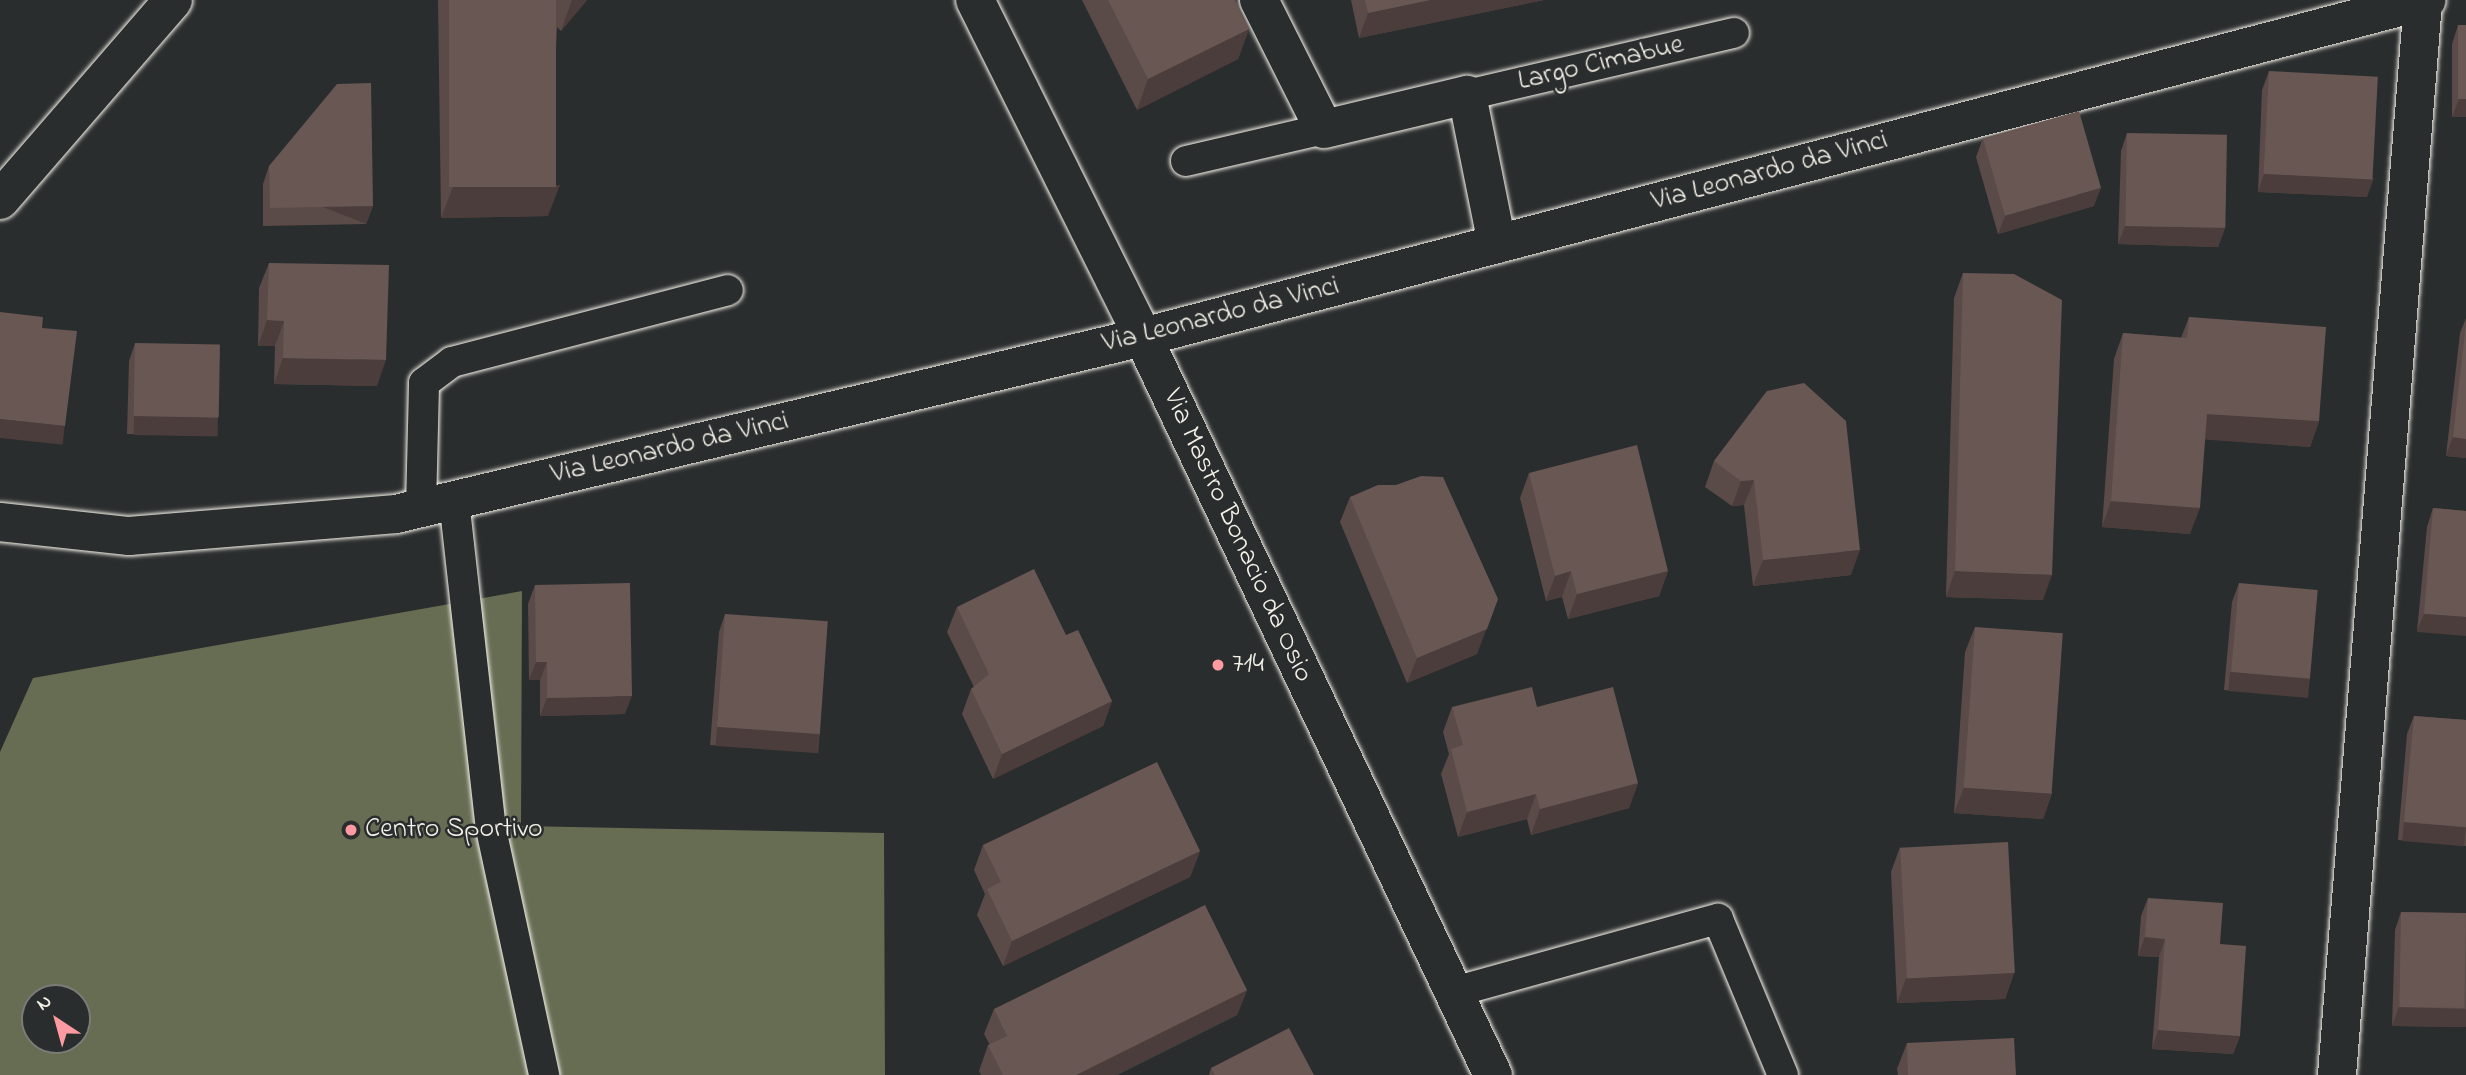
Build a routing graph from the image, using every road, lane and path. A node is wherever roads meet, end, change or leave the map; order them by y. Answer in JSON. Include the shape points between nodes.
{"nodes":[{"id":1,"x":173,"y":0,"type":"edge"},
{"id":2,"x":975,"y":0,"type":"edge"},
{"id":3,"x":1259,"y":0,"type":"edge"},
{"id":4,"x":2425,"y":1,"type":"edge"},
{"id":5,"x":1734,"y":33,"type":"dead end"},
{"id":6,"x":1467,"y":95,"type":"junction"},
{"id":7,"x":1324,"y":129,"type":"junction"},
{"id":8,"x":1186,"y":161,"type":"dead end"},
{"id":9,"x":0,"y":200,"type":"edge"},
{"id":10,"x":1497,"y":244,"type":"junction"},
{"id":11,"x":728,"y":290,"type":"dead end"},
{"id":12,"x":1143,"y":337,"type":"junction"},
{"id":13,"x":438,"y":504,"type":"junction"},
{"id":14,"x":1,"y":523,"type":"edge"},
{"id":15,"x":1454,"y":992,"type":"junction"},
{"id":16,"x":544,"y":1075,"type":"edge"},
{"id":17,"x":1493,"y":1075,"type":"edge"},
{"id":18,"x":1783,"y":1075,"type":"edge"},
{"id":19,"x":2337,"y":1075,"type":"edge"}],
"edges":[{"from":1,"to":9,"type":"street"},
{"from":2,"to":12,"type":"street","name":"Via Mastro Bonacio da Osio"},
{"from":3,"to":7,"type":"street"},
{"from":4,"to":10,"type":"street","name":"Via Leonardo da Vinci"},
{"from":4,"to":19,"type":"street"},
{"from":5,"to":6,"type":"lane","name":"Largo Cimabue"},
{"from":6,"to":7,"type":"street","name":"Largo Cimabue"},
{"from":6,"to":10,"type":"street"},
{"from":7,"to":8,"type":"lane","name":"Largo Cimabue"},
{"from":10,"to":12,"type":"street","name":"Via Leonardo da Vinci"},
{"from":11,"to":13,"type":"lane","via":[[452,362],[424,383]]},
{"from":12,"to":13,"type":"street","name":"Via Leonardo da Vinci"},
{"from":12,"to":15,"type":"street","name":"Via Mastro Bonacio da Osio"},
{"from":13,"to":14,"type":"street","name":"Via Leonardo da Vinci","via":[[396,514],[129,536]]},
{"from":13,"to":16,"type":"lane","via":[[491,829]]},
{"from":15,"to":17,"type":"street","name":"Via Mastro Bonacio da Osio"},
{"from":15,"to":18,"type":"lane","via":[[1718,919]]}]}
